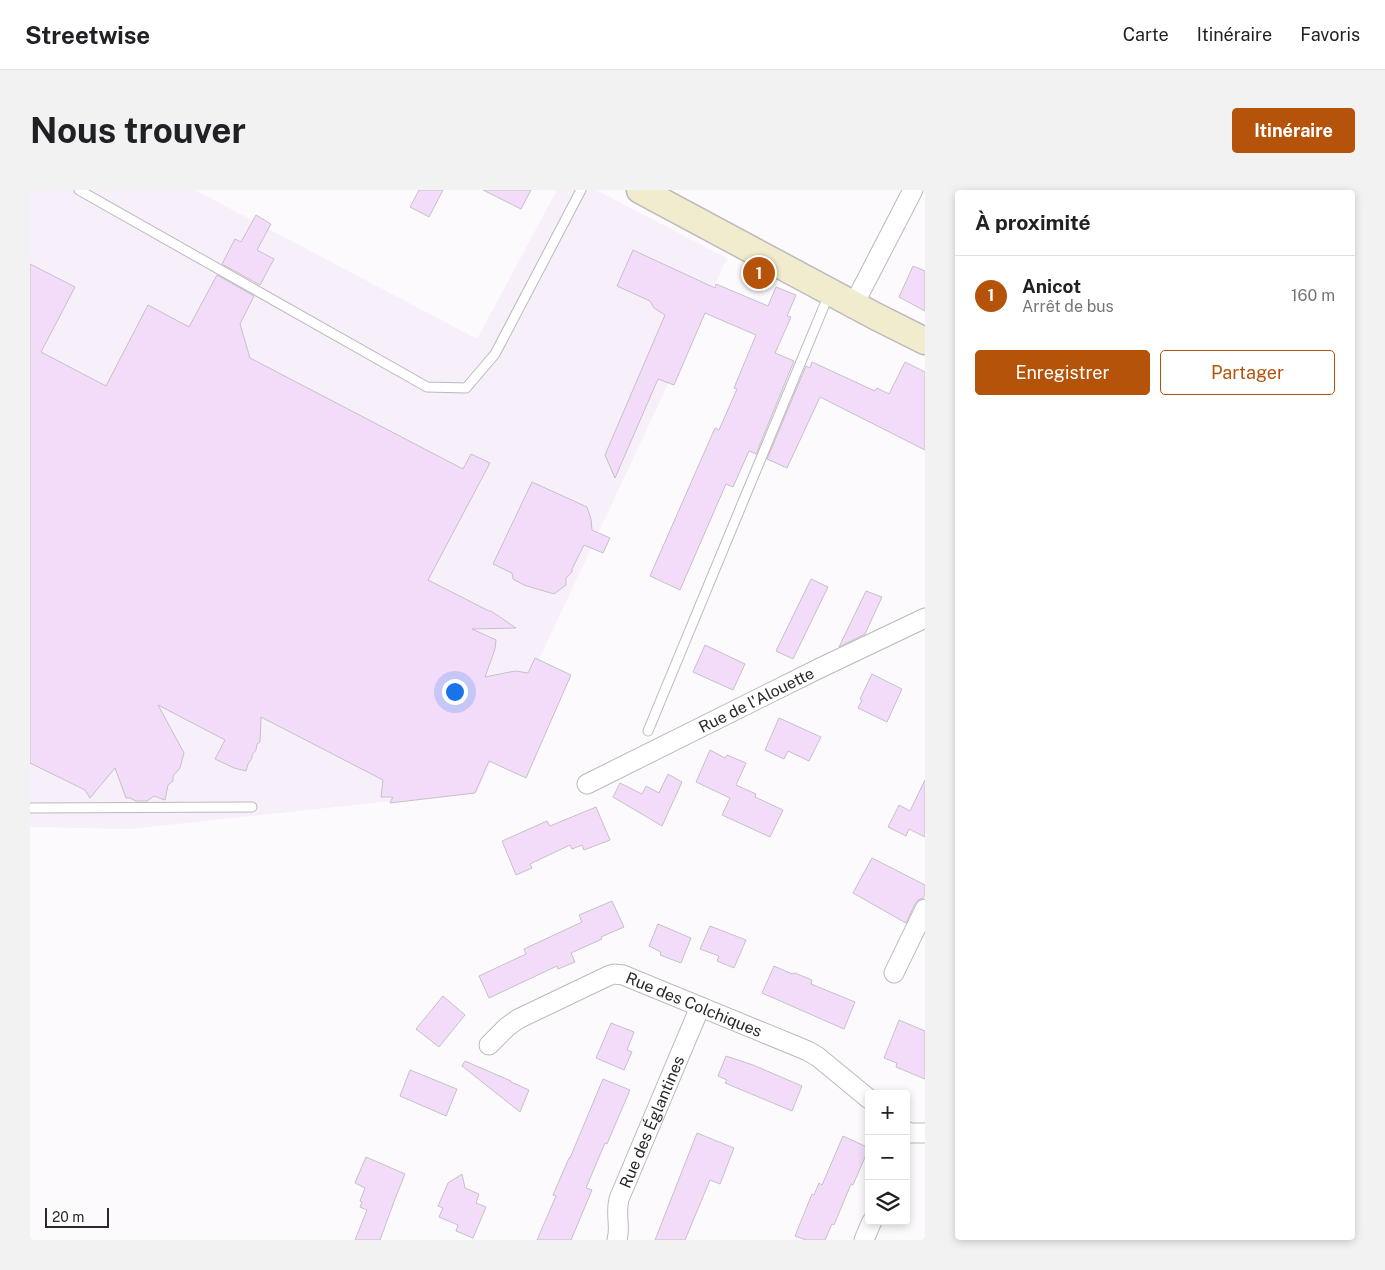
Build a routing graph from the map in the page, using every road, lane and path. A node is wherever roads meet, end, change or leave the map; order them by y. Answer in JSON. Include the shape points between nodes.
{"nodes":[{"id":1,"x":79,"y":190,"type":"edge"},
{"id":2,"x":581,"y":190,"type":"edge"},
{"id":3,"x":913,"y":190,"type":"edge"},
{"id":4,"x":646,"y":191,"type":"edge"},
{"id":5,"x":830,"y":291,"type":"junction"},
{"id":6,"x":854,"y":304,"type":"junction"},
{"id":7,"x":925,"y":341,"type":"edge"},
{"id":8,"x":925,"y":618,"type":"edge"},
{"id":9,"x":648,"y":731,"type":"dead end"},
{"id":10,"x":587,"y":784,"type":"dead end"},
{"id":11,"x":252,"y":807,"type":"dead end"},
{"id":12,"x":30,"y":808,"type":"edge"},
{"id":13,"x":925,"y":909,"type":"edge"},
{"id":14,"x":894,"y":973,"type":"dead end"},
{"id":15,"x":700,"y":1007,"type":"junction"},
{"id":16,"x":489,"y":1044,"type":"dead end"},
{"id":17,"x":865,"y":1096,"type":"edge"},
{"id":18,"x":870,"y":1225,"type":"edge"},
{"id":19,"x":617,"y":1240,"type":"edge"},
{"id":20,"x":864,"y":1240,"type":"edge"}],
"edges":[{"from":1,"to":2,"type":"lane","via":[[427,387],[466,388],[495,354]]},
{"from":3,"to":6,"type":"street"},
{"from":4,"to":5,"type":"street"},
{"from":5,"to":6,"type":"street"},
{"from":5,"to":9,"type":"lane"},
{"from":6,"to":7,"type":"street"},
{"from":8,"to":10,"type":"street","name":"Rue de l'Alouette"},
{"from":11,"to":12,"type":"lane"},
{"from":13,"to":14,"type":"street"},
{"from":15,"to":16,"type":"street","name":"Rue des Colchiques","via":[[632,978],[614,974],[518,1019]]},
{"from":15,"to":17,"type":"street","name":"Rue des Colchiques","via":[[808,1051]]},
{"from":15,"to":19,"type":"street","name":"Rue des Églantines","via":[[619,1199]]},
{"from":18,"to":20,"type":"street"}]}
